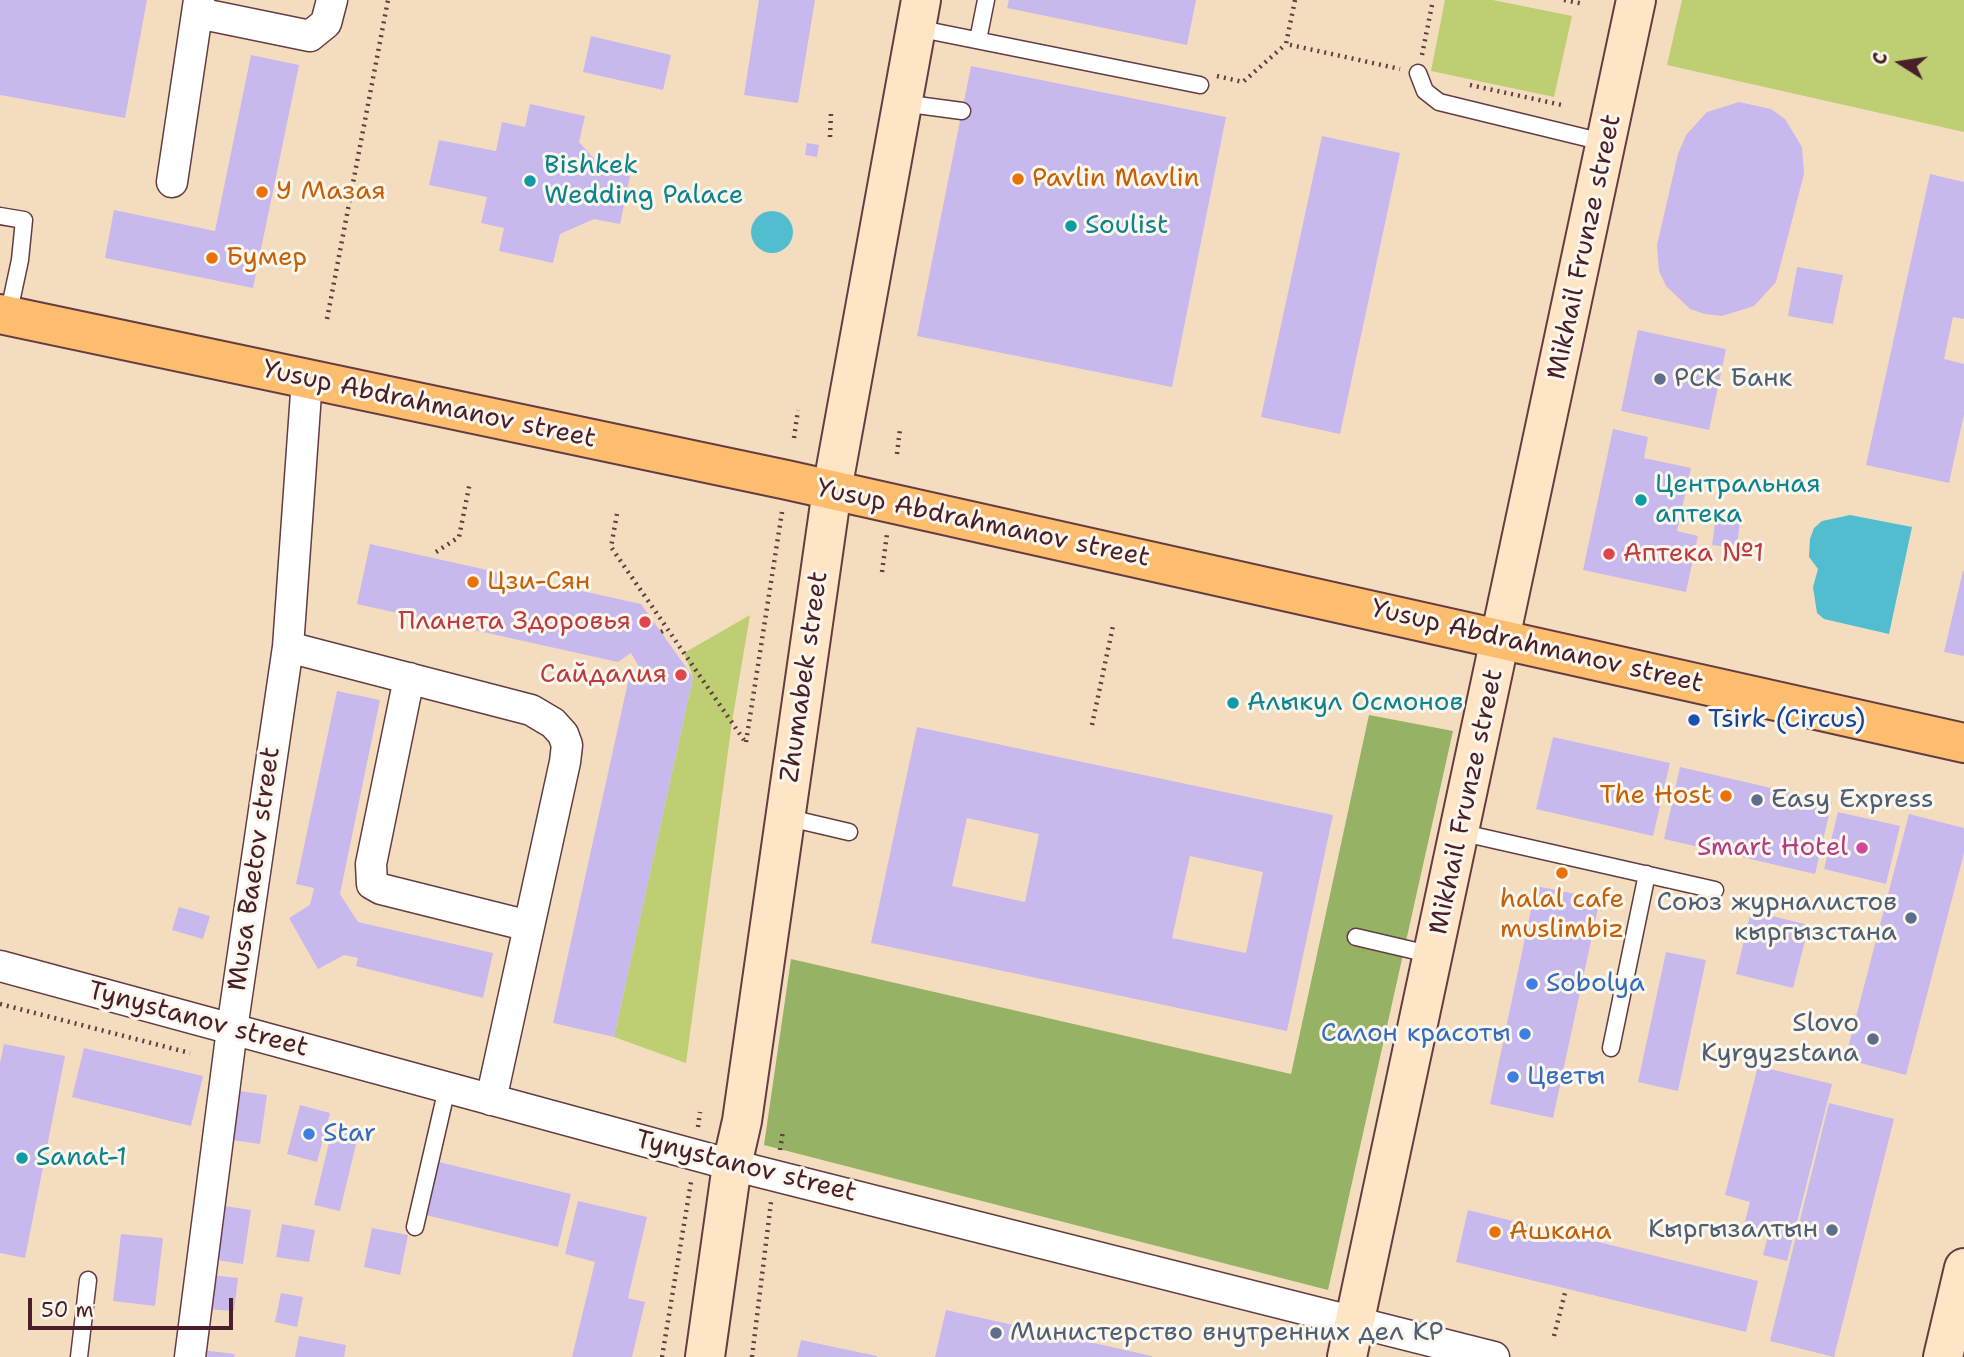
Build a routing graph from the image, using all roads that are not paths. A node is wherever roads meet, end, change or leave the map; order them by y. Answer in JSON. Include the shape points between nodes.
{"nodes":[{"id":1,"x":332,"y":0,"type":"edge"},
{"id":2,"x":986,"y":0,"type":"edge"},
{"id":3,"x":1636,"y":0,"type":"edge"},
{"id":4,"x":198,"y":7,"type":"edge"},
{"id":5,"x":918,"y":14,"type":"edge"},
{"id":6,"x":978,"y":40,"type":"junction"},
{"id":7,"x":1418,"y":73,"type":"road end"},
{"id":8,"x":1200,"y":85,"type":"dead end"},
{"id":9,"x":902,"y":103,"type":"junction"},
{"id":10,"x":962,"y":111,"type":"dead end"},
{"id":11,"x":1607,"y":143,"type":"junction"},
{"id":12,"x":172,"y":182,"type":"dead end"},
{"id":13,"x":0,"y":216,"type":"edge"},
{"id":14,"x":4,"y":315,"type":"edge"},
{"id":15,"x":307,"y":379,"type":"junction"},
{"id":16,"x":832,"y":490,"type":"junction"},
{"id":17,"x":1503,"y":639,"type":"junction"},
{"id":18,"x":288,"y":647,"type":"junction"},
{"id":19,"x":409,"y":678,"type":"junction"},
{"id":20,"x":1964,"y":743,"type":"edge"},
{"id":21,"x":785,"y":817,"type":"junction"},
{"id":22,"x":849,"y":832,"type":"dead end"},
{"id":23,"x":1459,"y":832,"type":"junction"},
{"id":24,"x":1647,"y":874,"type":"junction"},
{"id":25,"x":1715,"y":890,"type":"dead end"},
{"id":26,"x":529,"y":926,"type":"junction"},
{"id":27,"x":1356,"y":937,"type":"dead end"},
{"id":28,"x":1433,"y":955,"type":"junction"},
{"id":29,"x":0,"y":966,"type":"edge"},
{"id":30,"x":232,"y":1029,"type":"junction"},
{"id":31,"x":1611,"y":1048,"type":"dead end"},
{"id":32,"x":447,"y":1088,"type":"junction"},
{"id":33,"x":492,"y":1100,"type":"junction"},
{"id":34,"x":732,"y":1166,"type":"junction"},
{"id":35,"x":415,"y":1227,"type":"dead end"},
{"id":36,"x":1964,"y":1268,"type":"edge"},
{"id":37,"x":88,"y":1280,"type":"dead end"},
{"id":38,"x":1355,"y":1320,"type":"junction"},
{"id":39,"x":79,"y":1357,"type":"edge"},
{"id":40,"x":190,"y":1357,"type":"edge"},
{"id":41,"x":705,"y":1357,"type":"edge"},
{"id":42,"x":1347,"y":1357,"type":"edge"},
{"id":43,"x":1494,"y":1357,"type":"edge"},
{"id":44,"x":1943,"y":1357,"type":"edge"}],
"edges":[{"from":1,"to":4,"type":"street","via":[[326,23],[310,36]]},
{"from":2,"to":6,"type":"lane"},
{"from":3,"to":11,"type":"street","name":"Mikhail Frunze street"},
{"from":4,"to":12,"type":"street"},
{"from":5,"to":6,"type":"lane"},
{"from":5,"to":9,"type":"street","name":"Zhumabek street"},
{"from":6,"to":8,"type":"lane"},
{"from":7,"to":11,"type":"lane","via":[[1425,91],[1439,102]]},
{"from":9,"to":10,"type":"lane"},
{"from":9,"to":16,"type":"street","name":"Zhumabek street"},
{"from":11,"to":17,"type":"street","name":"Mikhail Frunze street"},
{"from":13,"to":14,"type":"lane","via":[[24,220],[20,260]]},
{"from":14,"to":15,"type":"main road","name":"Yusup Abdrahmanov street"},
{"from":15,"to":16,"type":"main road","name":"Yusup Abdrahmanov street"},
{"from":15,"to":18,"type":"street","name":"Musa Baetov street"},
{"from":16,"to":17,"type":"main road","name":"Yusup Abdrahmanov street"},
{"from":16,"to":21,"type":"street","name":"Zhumabek street"},
{"from":17,"to":20,"type":"main road","name":"Yusup Abdrahmanov street"},
{"from":17,"to":23,"type":"street","name":"Mikhail Frunze street"},
{"from":18,"to":19,"type":"street"},
{"from":18,"to":30,"type":"street","name":"Musa Baetov street"},
{"from":19,"to":26,"type":"street","via":[[531,710],[563,734],[565,762]]},
{"from":19,"to":26,"type":"street","via":[[371,864],[372,884]]},
{"from":21,"to":22,"type":"lane"},
{"from":21,"to":34,"type":"street","name":"Zhumabek street"},
{"from":23,"to":24,"type":"lane"},
{"from":23,"to":28,"type":"street","name":"Mikhail Frunze street"},
{"from":24,"to":25,"type":"lane"},
{"from":24,"to":31,"type":"lane"},
{"from":26,"to":33,"type":"street"},
{"from":27,"to":28,"type":"lane"},
{"from":28,"to":38,"type":"street","name":"Mikhail Frunze street"},
{"from":29,"to":30,"type":"street","name":"Tynystanov street"},
{"from":30,"to":32,"type":"street","name":"Tynystanov street"},
{"from":30,"to":40,"type":"street","name":"Musa Baetov street"},
{"from":32,"to":33,"type":"street","name":"Tynystanov street"},
{"from":32,"to":35,"type":"lane"},
{"from":33,"to":34,"type":"street","name":"Tynystanov street"},
{"from":34,"to":38,"type":"street","name":"Tynystanov street"},
{"from":34,"to":41,"type":"street","name":"Zhumabek street"},
{"from":36,"to":44,"type":"street"},
{"from":37,"to":39,"type":"lane"},
{"from":38,"to":42,"type":"street","name":"Mikhail Frunze street"},
{"from":38,"to":43,"type":"street","name":"Tynystanov street"}]}
